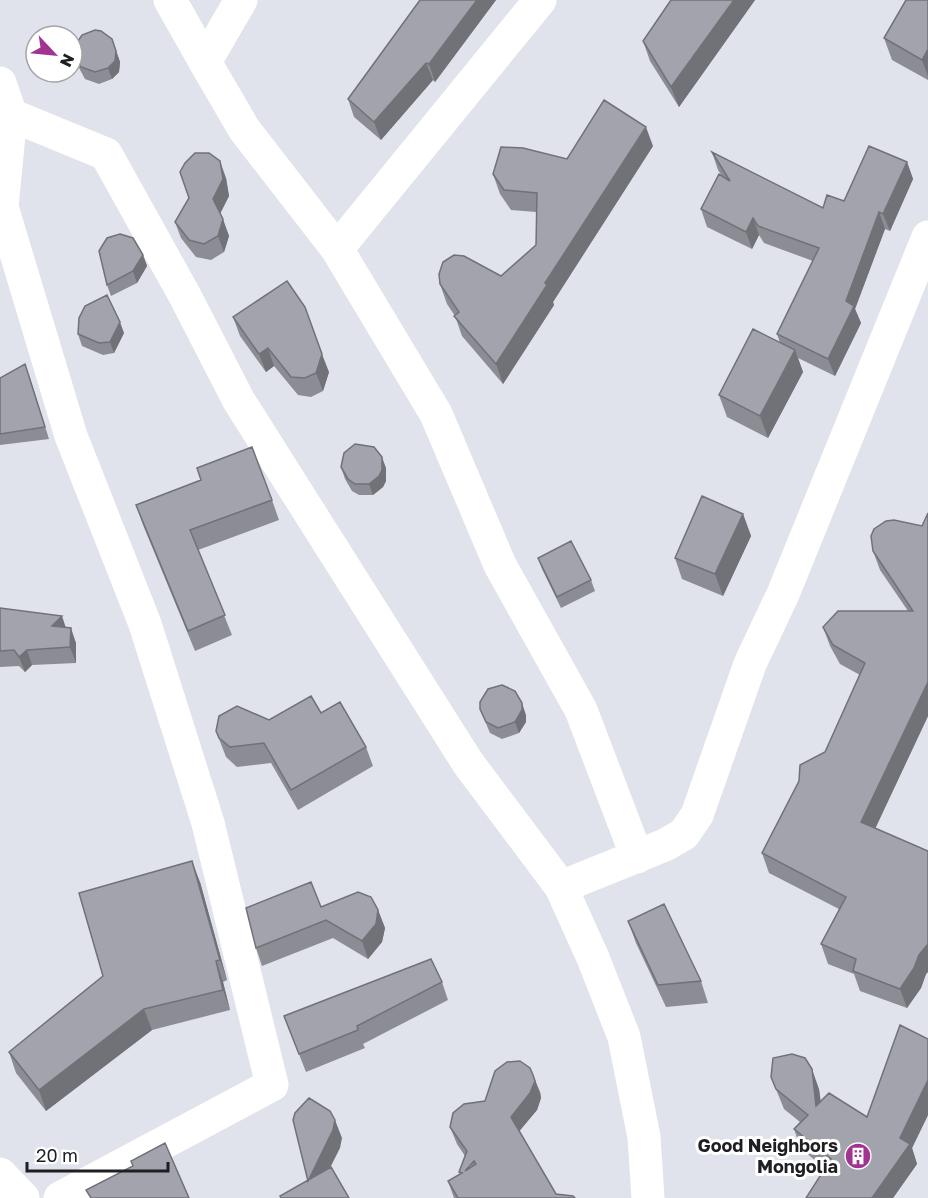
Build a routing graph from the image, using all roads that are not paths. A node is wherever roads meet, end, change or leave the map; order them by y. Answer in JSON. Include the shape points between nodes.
{"nodes":[{"id":1,"x":170,"y":0,"type":"edge"},
{"id":2,"x":241,"y":0,"type":"edge"},
{"id":3,"x":540,"y":0,"type":"edge"},
{"id":4,"x":205,"y":62,"type":"junction"},
{"id":5,"x":0,"y":83,"type":"edge"},
{"id":6,"x":11,"y":115,"type":"junction"},
{"id":7,"x":928,"y":237,"type":"edge"},
{"id":8,"x":337,"y":249,"type":"junction"},
{"id":9,"x":637,"y":858,"type":"junction"},
{"id":10,"x":561,"y":887,"type":"junction"},
{"id":11,"x":0,"y":1174,"type":"edge"},
{"id":12,"x":23,"y":1198,"type":"edge"},
{"id":13,"x":60,"y":1198,"type":"edge"},
{"id":14,"x":648,"y":1198,"type":"edge"}],
"edges":[{"from":1,"to":4,"type":"street"},
{"from":2,"to":4,"type":"street"},
{"from":3,"to":8,"type":"street"},
{"from":4,"to":8,"type":"street","via":[[244,129]]},
{"from":5,"to":6,"type":"street"},
{"from":6,"to":10,"type":"street","via":[[106,154],[239,401],[468,763]]},
{"from":6,"to":13,"type":"street","via":[[2,207],[71,436],[145,624],[208,823],[272,1085]]},
{"from":7,"to":9,"type":"street","via":[[783,594],[750,664],[697,815],[684,834]]},
{"from":8,"to":9,"type":"street","via":[[436,414],[500,566],[581,710]]},
{"from":9,"to":10,"type":"street"},
{"from":10,"to":14,"type":"street","via":[[624,1037],[644,1137]]},
{"from":11,"to":12,"type":"street"}]}
